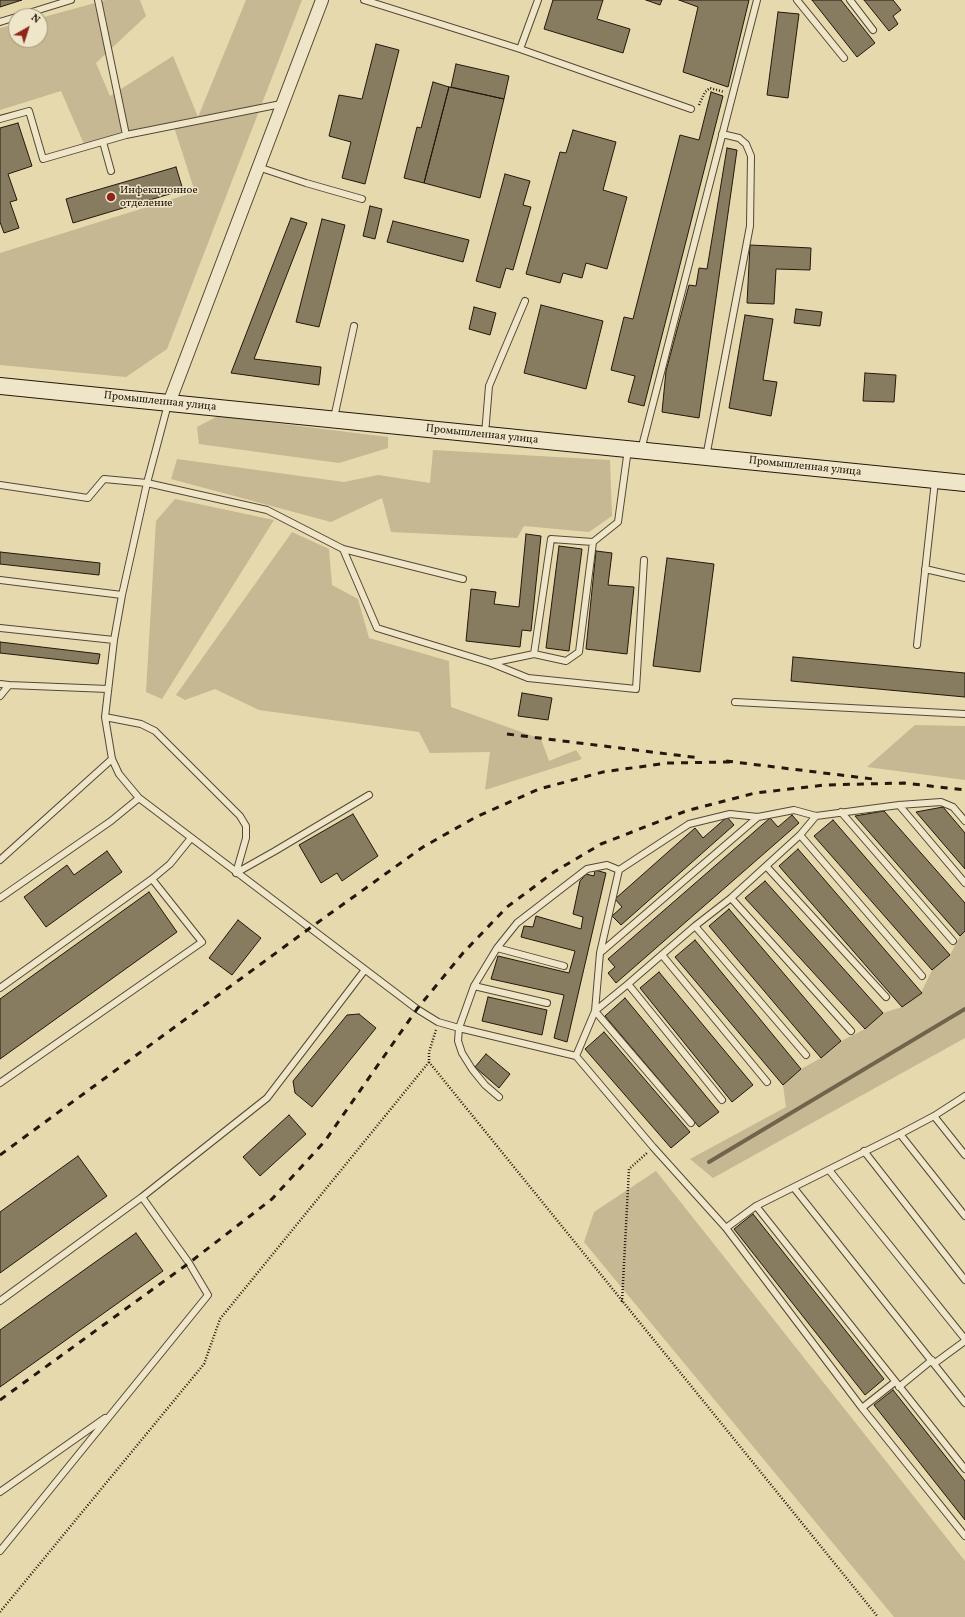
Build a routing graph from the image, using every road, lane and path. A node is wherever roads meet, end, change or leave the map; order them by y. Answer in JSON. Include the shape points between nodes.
{"nodes":[{"id":1,"x":71,"y":0,"type":"edge"},
{"id":2,"x":98,"y":0,"type":"edge"},
{"id":3,"x":322,"y":0,"type":"edge"},
{"id":4,"x":364,"y":0,"type":"edge"},
{"id":5,"x":538,"y":0,"type":"edge"},
{"id":6,"x":757,"y":0,"type":"edge"},
{"id":7,"x":797,"y":0,"type":"edge"},
{"id":8,"x":850,"y":0,"type":"edge"},
{"id":9,"x":44,"y":8,"type":"edge"},
{"id":10,"x":873,"y":30,"type":"dead end"},
{"id":11,"x":520,"y":49,"type":"junction"},
{"id":12,"x":844,"y":58,"type":"dead end"},
{"id":13,"x":732,"y":94,"type":"junction"},
{"id":14,"x":281,"y":104,"type":"junction"},
{"id":15,"x":691,"y":109,"type":"joint"},
{"id":16,"x":0,"y":119,"type":"edge"},
{"id":17,"x":722,"y":134,"type":"junction"},
{"id":18,"x":126,"y":135,"type":"junction"},
{"id":19,"x":103,"y":142,"type":"junction"},
{"id":20,"x":258,"y":167,"type":"junction"},
{"id":21,"x":111,"y":171,"type":"dead end"},
{"id":22,"x":362,"y":199,"type":"dead end"},
{"id":23,"x":525,"y":301,"type":"dead end"},
{"id":24,"x":354,"y":326,"type":"dead end"},
{"id":25,"x":0,"y":386,"type":"edge"},
{"id":26,"x":169,"y":403,"type":"junction"},
{"id":27,"x":334,"y":420,"type":"junction"},
{"id":28,"x":485,"y":435,"type":"junction"},
{"id":29,"x":634,"y":450,"type":"junction"},
{"id":30,"x":706,"y":457,"type":"junction"},
{"id":31,"x":935,"y":480,"type":"junction"},
{"id":32,"x":147,"y":483,"type":"junction"},
{"id":33,"x":965,"y":483,"type":"edge"},
{"id":34,"x":0,"y":485,"type":"edge"},
{"id":35,"x":593,"y":542,"type":"junction"},
{"id":36,"x":343,"y":549,"type":"junction"},
{"id":37,"x":644,"y":560,"type":"dead end"},
{"id":38,"x":925,"y":569,"type":"junction"},
{"id":39,"x":965,"y":578,"type":"edge"},
{"id":40,"x":463,"y":579,"type":"dead end"},
{"id":41,"x":0,"y":580,"type":"edge"},
{"id":42,"x":122,"y":595,"type":"junction"},
{"id":43,"x":0,"y":628,"type":"edge"},
{"id":44,"x":114,"y":640,"type":"junction"},
{"id":45,"x":917,"y":645,"type":"dead end"},
{"id":46,"x":534,"y":654,"type":"junction"},
{"id":47,"x":491,"y":663,"type":"junction"},
{"id":48,"x":0,"y":684,"type":"edge"},
{"id":49,"x":9,"y":685,"type":"junction"},
{"id":50,"x":108,"y":689,"type":"junction"},
{"id":51,"x":0,"y":696,"type":"edge"},
{"id":52,"x":735,"y":702,"type":"dead end"},
{"id":53,"x":965,"y":714,"type":"edge"},
{"id":54,"x":106,"y":717,"type":"junction"},
{"id":55,"x":112,"y":758,"type":"junction"},
{"id":56,"x":369,"y":795,"type":"dead end"},
{"id":57,"x":139,"y":798,"type":"junction"},
{"id":58,"x":899,"y":805,"type":"junction"},
{"id":59,"x":841,"y":812,"type":"junction"},
{"id":60,"x":816,"y":816,"type":"junction"},
{"id":61,"x":758,"y":817,"type":"junction"},
{"id":62,"x":965,"y":821,"type":"edge"},
{"id":63,"x":800,"y":834,"type":"junction"},
{"id":64,"x":191,"y":838,"type":"junction"},
{"id":65,"x":0,"y":860,"type":"edge"},
{"id":66,"x":766,"y":866,"type":"junction"},
{"id":67,"x":619,"y":870,"type":"junction"},
{"id":68,"x":236,"y":872,"type":"junction"},
{"id":69,"x":152,"y":879,"type":"junction"},
{"id":70,"x":965,"y":884,"type":"edge"},
{"id":71,"x":0,"y":898,"type":"edge"},
{"id":72,"x":731,"y":898,"type":"junction"},
{"id":73,"x":695,"y":926,"type":"junction"},
{"id":74,"x":953,"y":941,"type":"dead end"},
{"id":75,"x":497,"y":948,"type":"junction"},
{"id":76,"x":600,"y":953,"type":"junction"},
{"id":77,"x":662,"y":955,"type":"junction"},
{"id":78,"x":564,"y":966,"type":"dead end"},
{"id":79,"x":364,"y":971,"type":"junction"},
{"id":80,"x":922,"y":976,"type":"dead end"},
{"id":81,"x":628,"y":984,"type":"junction"},
{"id":82,"x":474,"y":986,"type":"junction"},
{"id":83,"x":0,"y":988,"type":"edge"},
{"id":84,"x":886,"y":997,"type":"dead end"},
{"id":85,"x":547,"y":1003,"type":"dead end"},
{"id":86,"x":595,"y":1011,"type":"junction"},
{"id":87,"x":438,"y":1022,"type":"junction"},
{"id":88,"x":459,"y":1028,"type":"junction"},
{"id":89,"x":851,"y":1031,"type":"dead end"},
{"id":90,"x":806,"y":1055,"type":"dead end"},
{"id":91,"x":576,"y":1056,"type":"junction"},
{"id":92,"x":429,"y":1062,"type":"junction"},
{"id":93,"x":767,"y":1082,"type":"dead end"},
{"id":94,"x":0,"y":1083,"type":"edge"},
{"id":95,"x":965,"y":1096,"type":"edge"},
{"id":96,"x":499,"y":1097,"type":"dead end"},
{"id":97,"x":722,"y":1100,"type":"dead end"},
{"id":98,"x":934,"y":1116,"type":"junction"},
{"id":99,"x":691,"y":1123,"type":"dead end"},
{"id":100,"x":900,"y":1134,"type":"junction"},
{"id":101,"x":653,"y":1147,"type":"junction"},
{"id":102,"x":864,"y":1151,"type":"junction"},
{"id":103,"x":965,"y":1156,"type":"edge"},
{"id":104,"x":829,"y":1170,"type":"junction"},
{"id":105,"x":794,"y":1188,"type":"junction"},
{"id":106,"x":142,"y":1198,"type":"junction"},
{"id":107,"x":756,"y":1206,"type":"junction"},
{"id":108,"x":965,"y":1216,"type":"edge"},
{"id":109,"x":726,"y":1228,"type":"junction"},
{"id":110,"x":965,"y":1280,"type":"edge"},
{"id":111,"x":0,"y":1301,"type":"edge"},
{"id":112,"x":622,"y":1303,"type":"junction"},
{"id":113,"x":965,"y":1340,"type":"edge"},
{"id":114,"x":933,"y":1362,"type":"junction"},
{"id":115,"x":897,"y":1384,"type":"junction"},
{"id":116,"x":965,"y":1403,"type":"edge"},
{"id":117,"x":862,"y":1408,"type":"junction"},
{"id":118,"x":112,"y":1414,"type":"junction"},
{"id":119,"x":965,"y":1469,"type":"edge"},
{"id":120,"x":0,"y":1492,"type":"edge"},
{"id":121,"x":965,"y":1536,"type":"edge"},
{"id":122,"x":0,"y":1551,"type":"edge"},
{"id":123,"x":0,"y":1612,"type":"edge"},
{"id":124,"x":878,"y":1617,"type":"edge"}],
"edges":[{"from":1,"to":9,"type":"lane"},
{"from":2,"to":18,"type":"lane"},
{"from":3,"to":14,"type":"street"},
{"from":4,"to":11,"type":"lane"},
{"from":5,"to":11,"type":"lane"},
{"from":6,"to":13,"type":"lane"},
{"from":7,"to":12,"type":"lane"},
{"from":8,"to":10,"type":"lane"},
{"from":11,"to":15,"type":"lane"},
{"from":13,"to":15,"type":"path","via":[[710,88],[705,92],[697,108]]},
{"from":13,"to":17,"type":"lane"},
{"from":14,"to":18,"type":"lane"},
{"from":14,"to":20,"type":"street"},
{"from":16,"to":19,"type":"lane","via":[[29,111],[43,159]]},
{"from":17,"to":29,"type":"lane"},
{"from":17,"to":30,"type":"lane","via":[[739,138],[746,144],[751,156],[750,226]]},
{"from":18,"to":19,"type":"lane"},
{"from":19,"to":21,"type":"lane"},
{"from":20,"to":22,"type":"lane"},
{"from":20,"to":26,"type":"street"},
{"from":23,"to":28,"type":"lane","via":[[489,386]]},
{"from":24,"to":27,"type":"lane"},
{"from":25,"to":26,"type":"street","name":"Промышленная улица"},
{"from":26,"to":27,"type":"street","name":"Промышленная улица"},
{"from":26,"to":32,"type":"lane"},
{"from":27,"to":28,"type":"street","name":"Промышленная улица"},
{"from":28,"to":29,"type":"street","name":"Промышленная улица"},
{"from":29,"to":30,"type":"street","name":"Промышленная улица"},
{"from":29,"to":35,"type":"lane","via":[[618,522]]},
{"from":30,"to":31,"type":"street","name":"Промышленная улица"},
{"from":31,"to":33,"type":"street","name":"Промышленная улица"},
{"from":31,"to":38,"type":"lane"},
{"from":32,"to":34,"type":"lane","via":[[104,479],[88,498]]},
{"from":32,"to":36,"type":"lane","via":[[267,510]]},
{"from":32,"to":42,"type":"lane"},
{"from":35,"to":46,"type":"lane","via":[[551,539]]},
{"from":35,"to":46,"type":"lane","via":[[579,652],[566,661]]},
{"from":36,"to":40,"type":"lane"},
{"from":36,"to":47,"type":"lane","via":[[378,628]]},
{"from":37,"to":47,"type":"lane","via":[[636,689],[528,678]]},
{"from":38,"to":39,"type":"lane"},
{"from":38,"to":45,"type":"lane"},
{"from":41,"to":42,"type":"lane"},
{"from":42,"to":44,"type":"lane"},
{"from":43,"to":44,"type":"lane"},
{"from":44,"to":50,"type":"lane"},
{"from":46,"to":47,"type":"lane"},
{"from":48,"to":49,"type":"lane"},
{"from":49,"to":50,"type":"lane"},
{"from":49,"to":51,"type":"lane"},
{"from":50,"to":54,"type":"lane"},
{"from":52,"to":53,"type":"lane"},
{"from":54,"to":55,"type":"lane"},
{"from":54,"to":68,"type":"lane","via":[[142,724],[155,731],[240,816],[246,826],[246,838]]},
{"from":55,"to":57,"type":"lane","via":[[119,774]]},
{"from":55,"to":65,"type":"lane"},
{"from":56,"to":68,"type":"lane"},
{"from":57,"to":64,"type":"lane"},
{"from":57,"to":71,"type":"lane","via":[[111,821]]},
{"from":58,"to":59,"type":"lane"},
{"from":58,"to":62,"type":"lane","via":[[942,802],[953,807]]},
{"from":58,"to":70,"type":"lane"},
{"from":59,"to":60,"type":"lane"},
{"from":59,"to":74,"type":"lane"},
{"from":60,"to":61,"type":"lane","via":[[794,810]]},
{"from":60,"to":63,"type":"lane"},
{"from":61,"to":67,"type":"lane","via":[[730,814],[690,824]]},
{"from":61,"to":76,"type":"lane"},
{"from":63,"to":66,"type":"lane"},
{"from":63,"to":80,"type":"lane"},
{"from":64,"to":68,"type":"lane"},
{"from":64,"to":69,"type":"lane","via":[[170,864]]},
{"from":66,"to":72,"type":"lane"},
{"from":66,"to":84,"type":"lane"},
{"from":67,"to":75,"type":"lane","via":[[607,865],[587,869],[517,923]]},
{"from":67,"to":76,"type":"lane"},
{"from":68,"to":79,"type":"lane"},
{"from":69,"to":83,"type":"lane"},
{"from":69,"to":94,"type":"lane","via":[[202,942]]},
{"from":72,"to":73,"type":"lane"},
{"from":72,"to":89,"type":"lane"},
{"from":73,"to":77,"type":"lane"},
{"from":73,"to":90,"type":"lane"},
{"from":75,"to":78,"type":"lane"},
{"from":75,"to":82,"type":"lane"},
{"from":76,"to":86,"type":"lane"},
{"from":77,"to":81,"type":"lane"},
{"from":77,"to":93,"type":"lane"},
{"from":79,"to":87,"type":"lane"},
{"from":79,"to":106,"type":"lane","via":[[267,1098]]},
{"from":81,"to":86,"type":"lane"},
{"from":81,"to":97,"type":"lane"},
{"from":82,"to":85,"type":"lane"},
{"from":82,"to":88,"type":"lane"},
{"from":86,"to":91,"type":"lane"},
{"from":86,"to":99,"type":"lane"},
{"from":87,"to":88,"type":"lane"},
{"from":87,"to":92,"type":"path","via":[[429,1052]]},
{"from":88,"to":91,"type":"lane"},
{"from":88,"to":96,"type":"lane","via":[[458,1041],[462,1053],[485,1085]]},
{"from":91,"to":101,"type":"lane"},
{"from":92,"to":112,"type":"path"},
{"from":92,"to":123,"type":"path","via":[[220,1319],[204,1364]]},
{"from":95,"to":98,"type":"lane"},
{"from":98,"to":100,"type":"lane"},
{"from":98,"to":103,"type":"lane"},
{"from":100,"to":102,"type":"lane"},
{"from":100,"to":108,"type":"lane"},
{"from":101,"to":109,"type":"lane"},
{"from":101,"to":112,"type":"path","via":[[629,1169]]},
{"from":102,"to":104,"type":"lane"},
{"from":102,"to":110,"type":"lane"},
{"from":104,"to":105,"type":"lane"},
{"from":104,"to":113,"type":"lane"},
{"from":105,"to":107,"type":"lane"},
{"from":105,"to":114,"type":"lane"},
{"from":106,"to":111,"type":"lane"},
{"from":106,"to":118,"type":"lane","via":[[189,1263],[208,1295]]},
{"from":107,"to":109,"type":"lane"},
{"from":107,"to":115,"type":"lane"},
{"from":109,"to":117,"type":"lane"},
{"from":112,"to":124,"type":"path"},
{"from":113,"to":114,"type":"lane"},
{"from":114,"to":115,"type":"lane"},
{"from":114,"to":116,"type":"lane"},
{"from":115,"to":117,"type":"lane"},
{"from":115,"to":119,"type":"lane"},
{"from":117,"to":121,"type":"lane"},
{"from":118,"to":120,"type":"lane"},
{"from":118,"to":122,"type":"lane"}]}
